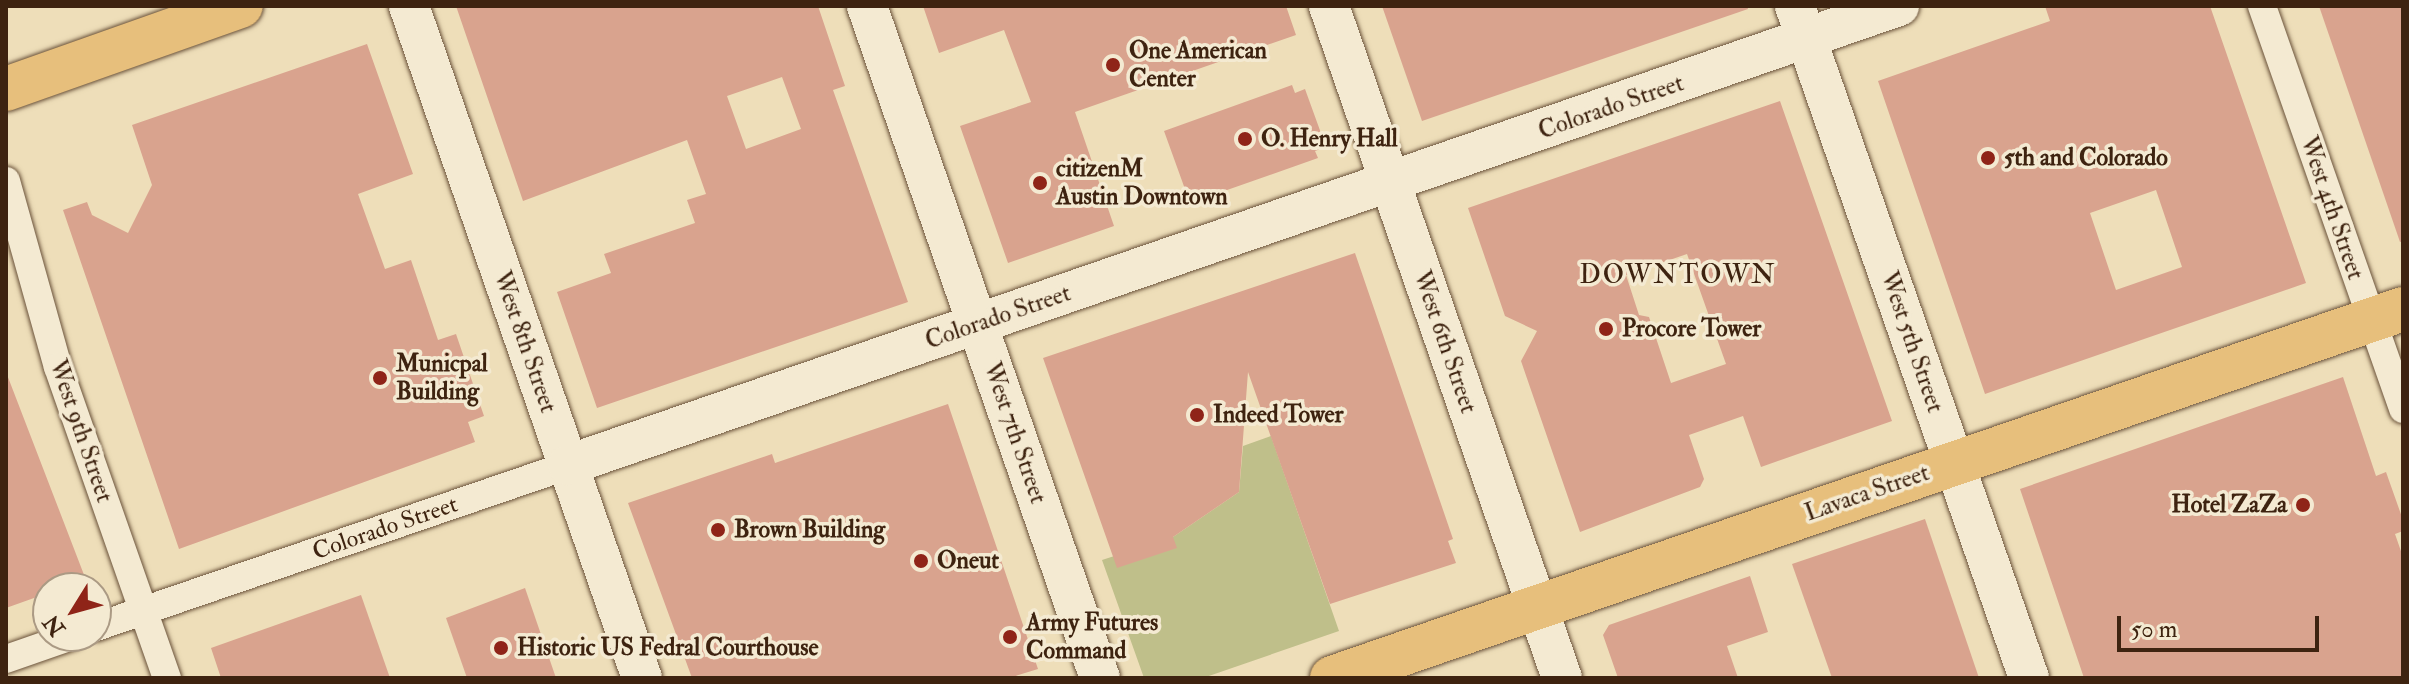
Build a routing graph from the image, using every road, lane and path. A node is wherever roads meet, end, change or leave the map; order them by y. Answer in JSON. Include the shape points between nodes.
{"nodes":[{"id":1,"x":241,"y":6,"type":"edge"},
{"id":2,"x":409,"y":6,"type":"edge"},
{"id":3,"x":867,"y":6,"type":"edge"},
{"id":4,"x":1329,"y":6,"type":"edge"},
{"id":5,"x":1899,"y":6,"type":"edge"},
{"id":6,"x":2262,"y":6,"type":"edge"},
{"id":7,"x":1800,"y":22,"type":"edge"},
{"id":8,"x":6,"y":89,"type":"edge"},
{"id":9,"x":6,"y":181,"type":"edge"},
{"id":10,"x":1390,"y":182,"type":"junction"},
{"id":11,"x":2387,"y":314,"type":"edge"},
{"id":12,"x":977,"y":324,"type":"junction"},
{"id":13,"x":2403,"y":409,"type":"edge"},
{"id":14,"x":1954,"y":463,"type":"junction"},
{"id":15,"x":568,"y":465,"type":"junction"},
{"id":16,"x":1538,"y":607,"type":"junction"},
{"id":17,"x":144,"y":611,"type":"junction"},
{"id":18,"x":112,"y":622,"type":"edge"},
{"id":19,"x":32,"y":650,"type":"edge"},
{"id":20,"x":6,"y":659,"type":"edge"},
{"id":21,"x":167,"y":678,"type":"edge"},
{"id":22,"x":642,"y":678,"type":"edge"},
{"id":23,"x":1100,"y":678,"type":"edge"},
{"id":24,"x":1332,"y":678,"type":"edge"},
{"id":25,"x":1562,"y":678,"type":"edge"},
{"id":26,"x":2029,"y":678,"type":"edge"}],
"edges":[{"from":1,"to":8,"type":"main road"},
{"from":2,"to":15,"type":"main road","name":"West 8th Street"},
{"from":3,"to":12,"type":"main road","name":"West 7th Street"},
{"from":4,"to":10,"type":"main road","name":"West 6th Street"},
{"from":5,"to":7,"type":"main road","name":"Colorado Street"},
{"from":6,"to":11,"type":"street","name":"West 4th Street"},
{"from":7,"to":10,"type":"main road","name":"Colorado Street"},
{"from":7,"to":14,"type":"main road","name":"West 5th Street"},
{"from":9,"to":17,"type":"street","name":"West 9th Street","via":[[58,367]]},
{"from":10,"to":12,"type":"main road","name":"Colorado Street"},
{"from":10,"to":16,"type":"main road","name":"West 6th Street"},
{"from":11,"to":13,"type":"street","name":"West 4th Street"},
{"from":11,"to":14,"type":"main road","name":"Lavaca Street"},
{"from":12,"to":15,"type":"main road","name":"Colorado Street"},
{"from":12,"to":23,"type":"main road","name":"West 7th Street"},
{"from":14,"to":16,"type":"main road","name":"Lavaca Street"},
{"from":14,"to":26,"type":"main road","name":"West 5th Street"},
{"from":15,"to":17,"type":"street","name":"Colorado Street"},
{"from":15,"to":22,"type":"main road","name":"West 8th Street"},
{"from":16,"to":24,"type":"main road","name":"Lavaca Street"},
{"from":16,"to":25,"type":"main road","name":"West 6th Street"},
{"from":17,"to":18,"type":"street","name":"Colorado Street"},
{"from":17,"to":21,"type":"street","name":"West 9th Street"},
{"from":19,"to":20,"type":"street"}]}
